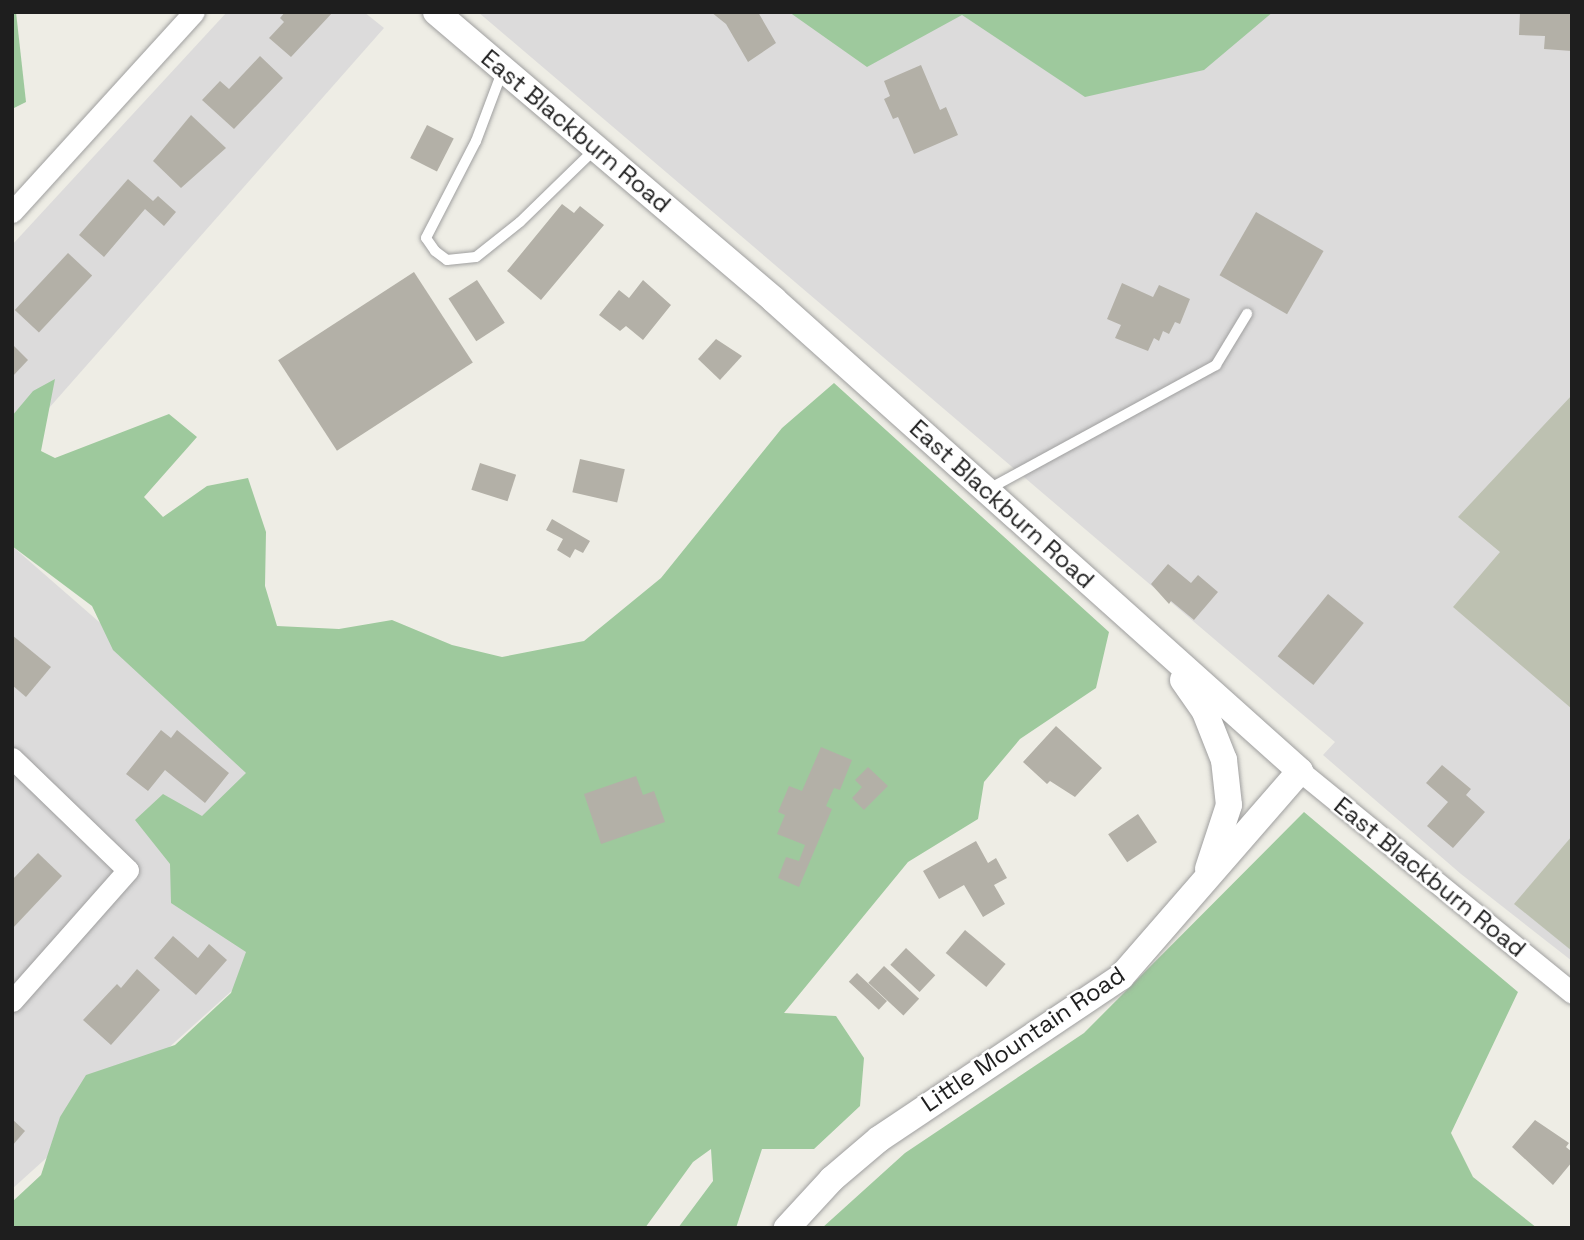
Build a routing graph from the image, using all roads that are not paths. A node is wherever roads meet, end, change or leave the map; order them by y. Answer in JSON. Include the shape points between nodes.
{"nodes":[{"id":1,"x":194,"y":12,"type":"edge"},
{"id":2,"x":436,"y":12,"type":"edge"},
{"id":3,"x":503,"y":69,"type":"junction"},
{"id":4,"x":596,"y":148,"type":"junction"},
{"id":5,"x":12,"y":212,"type":"edge"},
{"id":6,"x":1247,"y":314,"type":"dead end"},
{"id":7,"x":987,"y":490,"type":"junction"},
{"id":8,"x":1157,"y":644,"type":"junction"},
{"id":9,"x":12,"y":758,"type":"edge"},
{"id":10,"x":1300,"y":771,"type":"junction"},
{"id":11,"x":1202,"y":883,"type":"junction"},
{"id":12,"x":1572,"y":993,"type":"edge"},
{"id":13,"x":12,"y":1001,"type":"edge"},
{"id":14,"x":787,"y":1228,"type":"edge"}],
"edges":[{"from":1,"to":5,"type":"street"},
{"from":2,"to":3,"type":"street","name":"East Blackburn Road"},
{"from":3,"to":4,"type":"street","name":"East Blackburn Road"},
{"from":3,"to":4,"type":"lane","via":[[476,141],[426,238],[435,251],[447,260],[476,257],[520,222]]},
{"from":4,"to":7,"type":"street","name":"East Blackburn Road"},
{"from":6,"to":7,"type":"lane","via":[[1216,365]]},
{"from":7,"to":8,"type":"street","name":"East Blackburn Road"},
{"from":8,"to":10,"type":"street","name":"East Blackburn Road"},
{"from":8,"to":11,"type":"street","via":[[1205,712],[1224,760],[1229,805]]},
{"from":9,"to":13,"type":"street","via":[[128,870]]},
{"from":10,"to":11,"type":"street","name":"Little Mountain Road"},
{"from":10,"to":12,"type":"street","name":"East Blackburn Road"},
{"from":11,"to":14,"type":"street","name":"Little Mountain Road","via":[[1121,977],[879,1139],[832,1179]]}]}
